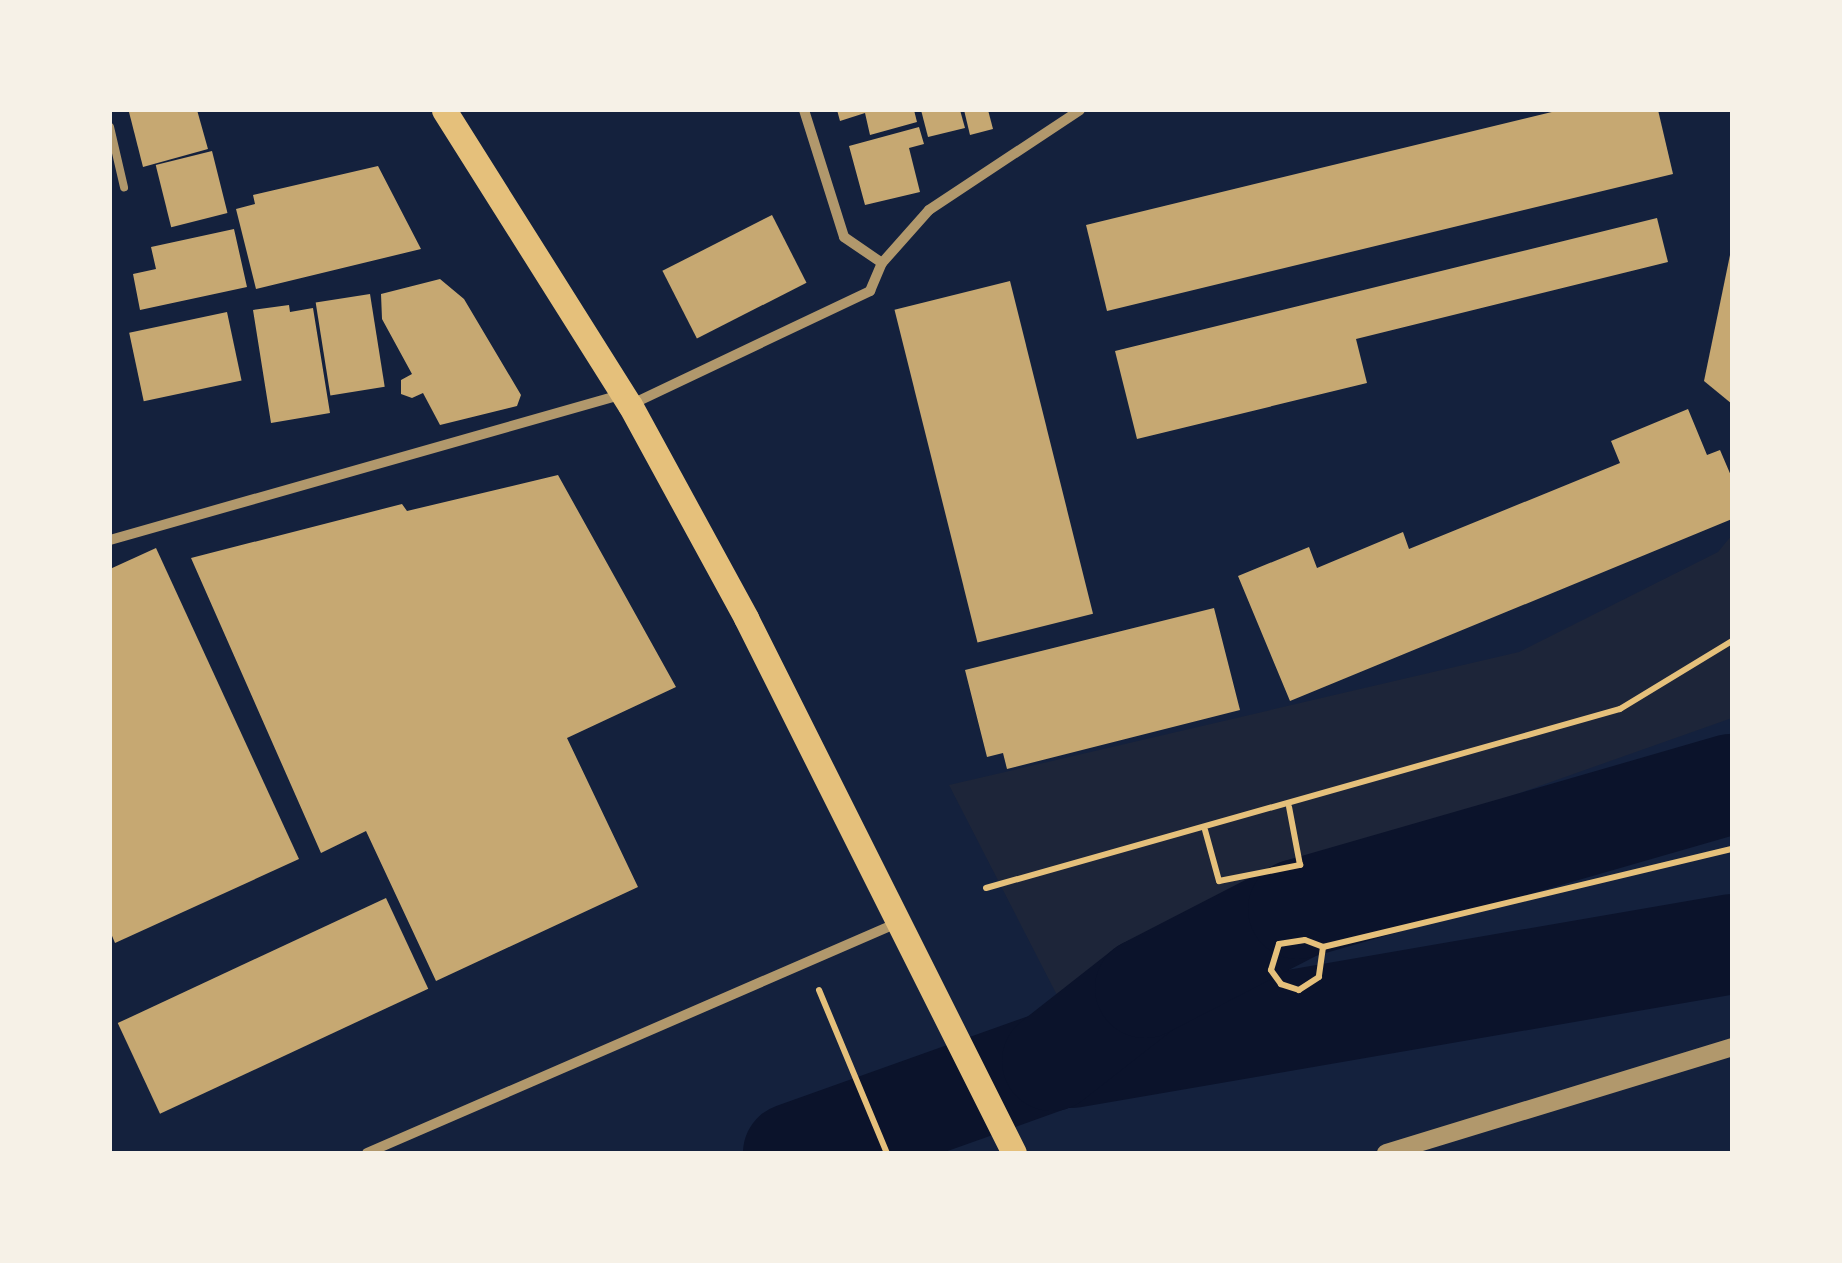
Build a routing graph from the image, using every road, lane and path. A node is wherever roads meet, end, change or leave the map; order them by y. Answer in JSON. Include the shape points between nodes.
{"nodes":[{"id":1,"x":444,"y":110,"type":"edge"},
{"id":2,"x":804,"y":110,"type":"edge"},
{"id":3,"x":1080,"y":110,"type":"edge"},
{"id":4,"x":110,"y":127,"type":"edge"},
{"id":5,"x":124,"y":187,"type":"dead end"},
{"id":6,"x":882,"y":263,"type":"junction"},
{"id":7,"x":627,"y":399,"type":"junction"},
{"id":8,"x":110,"y":540,"type":"edge"},
{"id":9,"x":1732,"y":641,"type":"edge"},
{"id":10,"x":1289,"y":806,"type":"junction"},
{"id":11,"x":1205,"y":830,"type":"junction"},
{"id":12,"x":1732,"y":848,"type":"edge"},
{"id":13,"x":986,"y":888,"type":"dead end"},
{"id":14,"x":895,"y":924,"type":"junction"},
{"id":15,"x":1323,"y":947,"type":"junction"},
{"id":16,"x":816,"y":984,"type":"dead end"},
{"id":17,"x":1732,"y":1047,"type":"edge"},
{"id":18,"x":367,"y":1153,"type":"edge"},
{"id":19,"x":887,"y":1153,"type":"edge"},
{"id":20,"x":1014,"y":1153,"type":"edge"},
{"id":21,"x":1386,"y":1153,"type":"edge"}],
"edges":[{"from":1,"to":7,"type":"main road"},
{"from":2,"to":6,"type":"street","via":[[844,236]]},
{"from":3,"to":6,"type":"street","via":[[928,210]]},
{"from":4,"to":5,"type":"lane"},
{"from":6,"to":7,"type":"street","via":[[870,291]]},
{"from":7,"to":8,"type":"street"},
{"from":7,"to":14,"type":"main road","via":[[746,618]]},
{"from":9,"to":10,"type":"path","via":[[1620,709]]},
{"from":10,"to":11,"type":"path"},
{"from":10,"to":11,"type":"path","via":[[1300,866],[1219,881]]},
{"from":11,"to":13,"type":"path"},
{"from":12,"to":15,"type":"path"},
{"from":14,"to":18,"type":"street"},
{"from":14,"to":20,"type":"main road"},
{"from":15,"to":15,"type":"path","via":[[1319,977],[1300,990],[1281,984],[1271,970],[1279,944],[1305,940]]},
{"from":16,"to":19,"type":"path"},
{"from":17,"to":21,"type":"street"}]}
